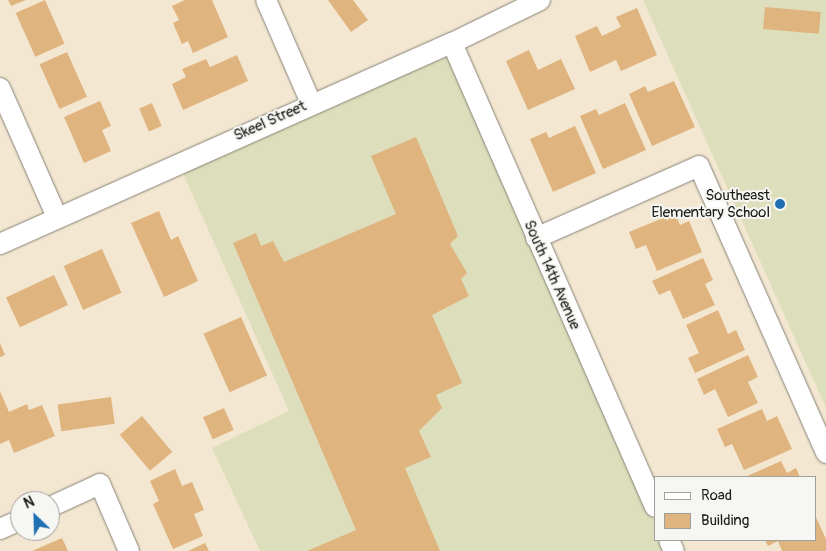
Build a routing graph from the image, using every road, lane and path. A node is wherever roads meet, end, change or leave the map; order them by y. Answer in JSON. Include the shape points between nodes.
{"nodes":[{"id":1,"x":266,"y":0,"type":"edge"},
{"id":2,"x":540,"y":0,"type":"edge"},
{"id":3,"x":452,"y":42,"type":"junction"},
{"id":4,"x":0,"y":88,"type":"edge"},
{"id":5,"x":311,"y":103,"type":"junction"},
{"id":6,"x":57,"y":217,"type":"junction"},
{"id":7,"x":536,"y":238,"type":"junction"},
{"id":8,"x":0,"y":244,"type":"edge"},
{"id":9,"x":826,"y":453,"type":"edge"},
{"id":10,"x":60,"y":502,"type":"edge"},
{"id":11,"x":654,"y":505,"type":"edge"},
{"id":12,"x":129,"y":551,"type":"edge"}],
"edges":[{"from":1,"to":5,"type":"street"},
{"from":2,"to":3,"type":"street","name":"Skeel Street"},
{"from":3,"to":5,"type":"street","name":"Skeel Street"},
{"from":3,"to":7,"type":"street","name":"South 14th Avenue"},
{"from":4,"to":6,"type":"street"},
{"from":5,"to":6,"type":"street","name":"Skeel Street"},
{"from":6,"to":8,"type":"street","name":"Skeel Street"},
{"from":7,"to":9,"type":"street","via":[[699,166]]},
{"from":7,"to":11,"type":"street","name":"South 14th Avenue"},
{"from":10,"to":12,"type":"street","via":[[100,484]]}]}
